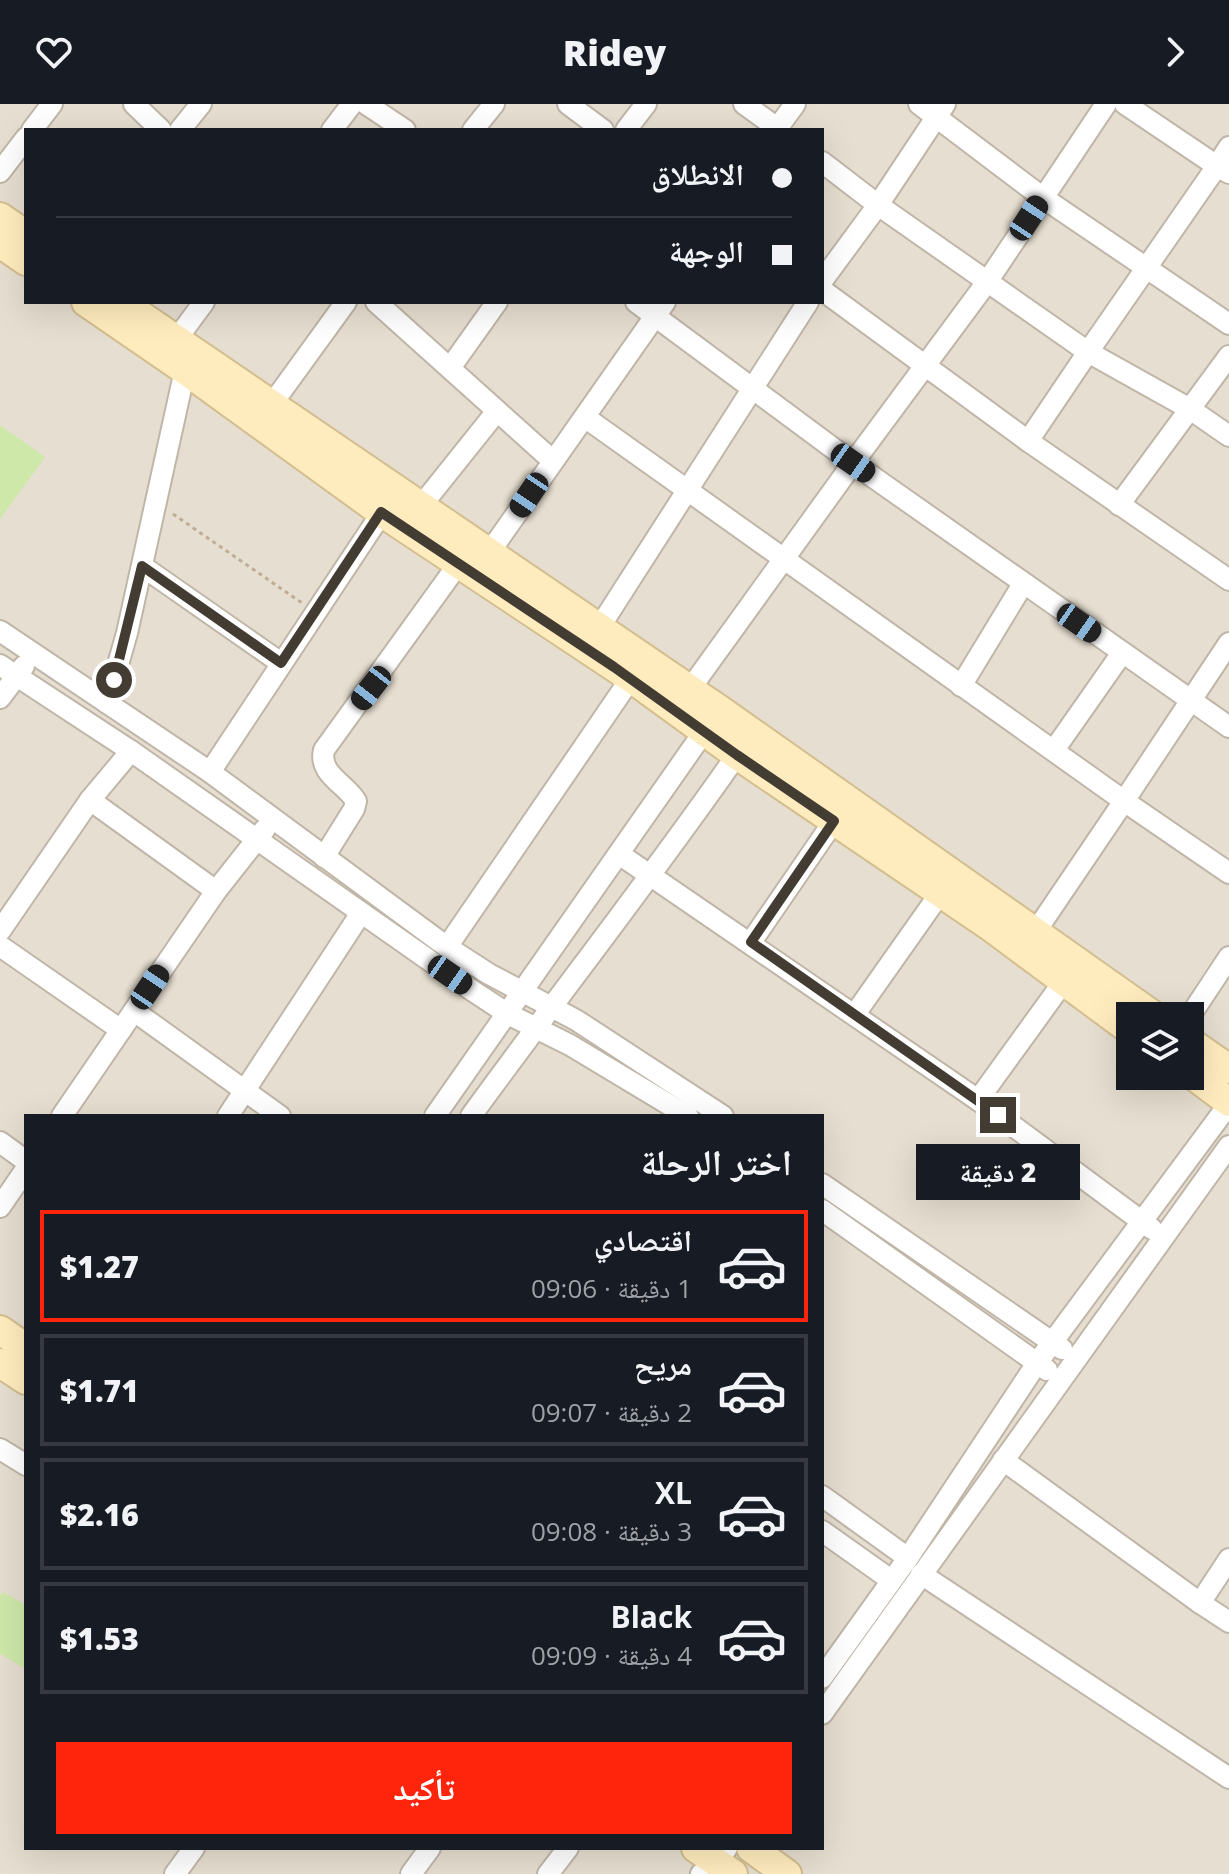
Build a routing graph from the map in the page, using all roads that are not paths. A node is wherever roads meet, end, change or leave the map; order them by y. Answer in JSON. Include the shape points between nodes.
{"nodes":[{"id":1,"x":52,"y":104,"type":"edge"},
{"id":2,"x":134,"y":104,"type":"edge"},
{"id":3,"x":201,"y":104,"type":"edge"},
{"id":4,"x":352,"y":104,"type":"edge"},
{"id":5,"x":366,"y":104,"type":"edge"},
{"id":6,"x":494,"y":104,"type":"edge"},
{"id":7,"x":568,"y":104,"type":"edge"},
{"id":8,"x":646,"y":104,"type":"edge"},
{"id":9,"x":744,"y":104,"type":"edge"},
{"id":10,"x":795,"y":104,"type":"edge"},
{"id":11,"x":919,"y":104,"type":"edge"},
{"id":12,"x":1106,"y":104,"type":"edge"},
{"id":13,"x":1125,"y":104,"type":"edge"},
{"id":14,"x":941,"y":110,"type":"edge"},
{"id":15,"x":34,"y":128,"type":"edge"},
{"id":16,"x":159,"y":128,"type":"edge"},
{"id":17,"x":182,"y":128,"type":"edge"},
{"id":18,"x":334,"y":128,"type":"edge"},
{"id":19,"x":402,"y":128,"type":"edge"},
{"id":20,"x":475,"y":128,"type":"edge"},
{"id":21,"x":600,"y":128,"type":"edge"},
{"id":22,"x":628,"y":128,"type":"edge"},
{"id":23,"x":777,"y":128,"type":"edge"},
{"id":24,"x":779,"y":128,"type":"edge"},
{"id":25,"x":24,"y":141,"type":"edge"},
{"id":26,"x":1229,"y":147,"type":"edge"},
{"id":27,"x":824,"y":164,"type":"edge"},
{"id":28,"x":1223,"y":170,"type":"edge"},
{"id":29,"x":0,"y":172,"type":"edge"},
{"id":30,"x":1042,"y":197,"type":"junction"},
{"id":31,"x":878,"y":205,"type":"junction"},
{"id":32,"x":0,"y":217,"type":"edge"},
{"id":33,"x":24,"y":234,"type":"edge"},
{"id":34,"x":0,"y":243,"type":"edge"},
{"id":35,"x":24,"y":260,"type":"edge"},
{"id":36,"x":1145,"y":267,"type":"junction"},
{"id":37,"x":824,"y":278,"type":"edge"},
{"id":38,"x":987,"y":282,"type":"junction"},
{"id":39,"x":824,"y":291,"type":"edge"},
{"id":40,"x":89,"y":304,"type":"edge"},
{"id":41,"x":124,"y":304,"type":"edge"},
{"id":42,"x":203,"y":304,"type":"edge"},
{"id":43,"x":345,"y":304,"type":"edge"},
{"id":44,"x":378,"y":304,"type":"edge"},
{"id":45,"x":496,"y":304,"type":"edge"},
{"id":46,"x":807,"y":304,"type":"edge"},
{"id":47,"x":660,"y":309,"type":"edge"},
{"id":48,"x":1229,"y":324,"type":"edge"},
{"id":49,"x":176,"y":340,"type":"junction"},
{"id":50,"x":1088,"y":352,"type":"junction"},
{"id":51,"x":1229,"y":356,"type":"edge"},
{"id":52,"x":927,"y":365,"type":"junction"},
{"id":53,"x":450,"y":368,"type":"junction"},
{"id":54,"x":185,"y":370,"type":"junction"},
{"id":55,"x":753,"y":390,"type":"junction"},
{"id":56,"x":272,"y":404,"type":"junction"},
{"id":57,"x":1190,"y":409,"type":"junction"},
{"id":58,"x":497,"y":411,"type":"junction"},
{"id":59,"x":586,"y":418,"type":"junction"},
{"id":60,"x":1229,"y":436,"type":"edge"},
{"id":61,"x":1028,"y":441,"type":"junction"},
{"id":62,"x":553,"y":461,"type":"junction"},
{"id":63,"x":853,"y":463,"type":"junction"},
{"id":64,"x":686,"y":489,"type":"junction"},
{"id":65,"x":400,"y":503,"type":"junction"},
{"id":66,"x":1119,"y":505,"type":"junction"},
{"id":67,"x":489,"y":553,"type":"junction"},
{"id":68,"x":783,"y":561,"type":"junction"},
{"id":69,"x":459,"y":563,"type":"junction"},
{"id":70,"x":142,"y":566,"type":"junction"},
{"id":71,"x":1226,"y":572,"type":"edge"},
{"id":72,"x":1023,"y":584,"type":"junction"},
{"id":73,"x":599,"y":628,"type":"junction"},
{"id":74,"x":1,"y":634,"type":"edge"},
{"id":75,"x":1229,"y":643,"type":"edge"},
{"id":76,"x":1122,"y":653,"type":"junction"},
{"id":77,"x":33,"y":654,"type":"junction"},
{"id":78,"x":281,"y":663,"type":"junction"},
{"id":79,"x":8,"y":670,"type":"edge"},
{"id":80,"x":631,"y":678,"type":"junction"},
{"id":81,"x":961,"y":686,"type":"junction"},
{"id":82,"x":690,"y":689,"type":"junction"},
{"id":83,"x":0,"y":698,"type":"edge"},
{"id":84,"x":1192,"y":701,"type":"junction"},
{"id":85,"x":107,"y":703,"type":"junction"},
{"id":86,"x":712,"y":721,"type":"junction"},
{"id":87,"x":1229,"y":727,"type":"edge"},
{"id":88,"x":745,"y":744,"type":"junction"},
{"id":89,"x":1054,"y":750,"type":"junction"},
{"id":90,"x":131,"y":751,"type":"junction"},
{"id":91,"x":210,"y":772,"type":"junction"},
{"id":92,"x":90,"y":800,"type":"junction"},
{"id":93,"x":1124,"y":801,"type":"junction"},
{"id":94,"x":272,"y":820,"type":"junction"},
{"id":95,"x":834,"y":821,"type":"junction"},
{"id":96,"x":258,"y":839,"type":"junction"},
{"id":97,"x":619,"y":854,"type":"junction"},
{"id":98,"x":324,"y":857,"type":"junction"},
{"id":99,"x":1229,"y":873,"type":"edge"},
{"id":100,"x":651,"y":877,"type":"junction"},
{"id":101,"x":216,"y":891,"type":"junction"},
{"id":102,"x":941,"y":892,"type":"junction"},
{"id":103,"x":361,"y":913,"type":"junction"},
{"id":104,"x":0,"y":931,"type":"edge"},
{"id":105,"x":1036,"y":931,"type":"junction"},
{"id":106,"x":751,"y":942,"type":"junction"},
{"id":107,"x":0,"y":946,"type":"edge"},
{"id":108,"x":447,"y":947,"type":"junction"},
{"id":109,"x":1229,"y":957,"type":"edge"},
{"id":110,"x":1071,"y":971,"type":"junction"},
{"id":111,"x":522,"y":992,"type":"junction"},
{"id":112,"x":1128,"y":1002,"type":"edge"},
{"id":113,"x":1199,"y":1002,"type":"edge"},
{"id":114,"x":550,"y":1006,"type":"junction"},
{"id":115,"x":134,"y":1011,"type":"junction"},
{"id":116,"x":508,"y":1014,"type":"junction"},
{"id":117,"x":855,"y":1014,"type":"junction"},
{"id":118,"x":1116,"y":1016,"type":"edge"},
{"id":119,"x":535,"y":1028,"type":"junction"},
{"id":120,"x":121,"y":1030,"type":"junction"},
{"id":121,"x":1204,"y":1052,"type":"edge"},
{"id":122,"x":1229,"y":1069,"type":"edge"},
{"id":123,"x":1204,"y":1084,"type":"edge"},
{"id":124,"x":244,"y":1091,"type":"junction"},
{"id":125,"x":978,"y":1100,"type":"junction"},
{"id":126,"x":1229,"y":1103,"type":"edge"},
{"id":127,"x":63,"y":1114,"type":"edge"},
{"id":128,"x":229,"y":1114,"type":"edge"},
{"id":129,"x":277,"y":1114,"type":"edge"},
{"id":130,"x":436,"y":1114,"type":"edge"},
{"id":131,"x":472,"y":1114,"type":"edge"},
{"id":132,"x":685,"y":1114,"type":"edge"},
{"id":133,"x":716,"y":1114,"type":"edge"},
{"id":134,"x":0,"y":1142,"type":"edge"},
{"id":135,"x":1229,"y":1146,"type":"edge"},
{"id":136,"x":24,"y":1160,"type":"edge"},
{"id":137,"x":24,"y":1172,"type":"edge"},
{"id":138,"x":824,"y":1185,"type":"edge"},
{"id":139,"x":0,"y":1207,"type":"edge"},
{"id":140,"x":824,"y":1211,"type":"edge"},
{"id":141,"x":1143,"y":1223,"type":"junction"},
{"id":142,"x":1164,"y":1237,"type":"junction"},
{"id":143,"x":0,"y":1330,"type":"edge"},
{"id":144,"x":1054,"y":1343,"type":"junction"},
{"id":145,"x":24,"y":1347,"type":"edge"},
{"id":146,"x":1075,"y":1358,"type":"junction"},
{"id":147,"x":0,"y":1363,"type":"edge"},
{"id":148,"x":1037,"y":1363,"type":"junction"},
{"id":149,"x":24,"y":1379,"type":"edge"},
{"id":150,"x":1060,"y":1380,"type":"junction"},
{"id":151,"x":0,"y":1449,"type":"edge"},
{"id":152,"x":1003,"y":1460,"type":"junction"},
{"id":153,"x":24,"y":1464,"type":"edge"},
{"id":154,"x":824,"y":1497,"type":"edge"},
{"id":155,"x":824,"y":1532,"type":"edge"},
{"id":156,"x":908,"y":1558,"type":"junction"},
{"id":157,"x":1229,"y":1559,"type":"edge"},
{"id":158,"x":921,"y":1574,"type":"junction"},
{"id":159,"x":891,"y":1580,"type":"junction"},
{"id":160,"x":1200,"y":1603,"type":"junction"},
{"id":161,"x":1229,"y":1622,"type":"edge"},
{"id":162,"x":824,"y":1675,"type":"edge"},
{"id":163,"x":824,"y":1711,"type":"edge"},
{"id":164,"x":1229,"y":1778,"type":"edge"},
{"id":165,"x":193,"y":1850,"type":"edge"},
{"id":166,"x":429,"y":1850,"type":"edge"},
{"id":167,"x":566,"y":1850,"type":"edge"},
{"id":168,"x":754,"y":1850,"type":"edge"},
{"id":169,"x":175,"y":1874,"type":"edge"},
{"id":170,"x":411,"y":1874,"type":"edge"},
{"id":171,"x":548,"y":1874,"type":"edge"},
{"id":172,"x":787,"y":1874,"type":"edge"}],
"edges":[{"from":1,"to":15,"type":"street"},
{"from":2,"to":16,"type":"street"},
{"from":3,"to":17,"type":"street"},
{"from":4,"to":18,"type":"street"},
{"from":5,"to":19,"type":"street"},
{"from":6,"to":20,"type":"street"},
{"from":7,"to":21,"type":"street"},
{"from":8,"to":22,"type":"street"},
{"from":9,"to":23,"type":"street"},
{"from":10,"to":24,"type":"street"},
{"from":11,"to":14,"type":"street"},
{"from":12,"to":30,"type":"street"},
{"from":13,"to":28,"type":"street"},
{"from":14,"to":30,"type":"street"},
{"from":14,"to":31,"type":"street"},
{"from":25,"to":29,"type":"street"},
{"from":26,"to":28,"type":"street"},
{"from":27,"to":31,"type":"street"},
{"from":28,"to":36,"type":"street"},
{"from":30,"to":36,"type":"street"},
{"from":30,"to":38,"type":"street"},
{"from":31,"to":37,"type":"street"},
{"from":31,"to":38,"type":"street"},
{"from":32,"to":33,"type":"main road"},
{"from":34,"to":35,"type":"main road"},
{"from":36,"to":48,"type":"street"},
{"from":36,"to":50,"type":"street"},
{"from":38,"to":50,"type":"street"},
{"from":38,"to":52,"type":"street"},
{"from":39,"to":52,"type":"street"},
{"from":40,"to":54,"type":"main road"},
{"from":41,"to":49,"type":"main road"},
{"from":42,"to":49,"type":"street"},
{"from":43,"to":56,"type":"street"},
{"from":44,"to":53,"type":"street"},
{"from":45,"to":53,"type":"street"},
{"from":46,"to":55,"type":"street"},
{"from":47,"to":55,"type":"street"},
{"from":47,"to":59,"type":"street"},
{"from":49,"to":56,"type":"main road"},
{"from":50,"to":57,"type":"street"},
{"from":50,"to":61,"type":"street"},
{"from":51,"to":57,"type":"street"},
{"from":52,"to":61,"type":"street"},
{"from":52,"to":63,"type":"street"},
{"from":53,"to":58,"type":"street"},
{"from":54,"to":65,"type":"main road"},
{"from":54,"to":70,"type":"street"},
{"from":55,"to":63,"type":"street"},
{"from":55,"to":64,"type":"street"},
{"from":56,"to":65,"type":"main road"},
{"from":57,"to":60,"type":"street"},
{"from":57,"to":66,"type":"street"},
{"from":58,"to":62,"type":"street"},
{"from":58,"to":65,"type":"street"},
{"from":59,"to":62,"type":"street"},
{"from":59,"to":64,"type":"street"},
{"from":61,"to":66,"type":"street"},
{"from":62,"to":67,"type":"street"},
{"from":63,"to":68,"type":"street"},
{"from":63,"to":72,"type":"street"},
{"from":64,"to":68,"type":"street"},
{"from":64,"to":73,"type":"street"},
{"from":65,"to":67,"type":"main road"},
{"from":65,"to":69,"type":"main road"},
{"from":65,"to":78,"type":"street"},
{"from":66,"to":71,"type":"street"},
{"from":67,"to":73,"type":"main road"},
{"from":68,"to":81,"type":"street"},
{"from":68,"to":82,"type":"street"},
{"from":69,"to":80,"type":"main road"},
{"from":69,"to":98,"type":"street","via":[[324,750],[327,771],[356,801]]},
{"from":70,"to":78,"type":"street"},
{"from":70,"to":85,"type":"street"},
{"from":72,"to":76,"type":"street"},
{"from":72,"to":81,"type":"street"},
{"from":73,"to":82,"type":"main road"},
{"from":74,"to":77,"type":"street"},
{"from":75,"to":84,"type":"street"},
{"from":76,"to":84,"type":"street"},
{"from":76,"to":89,"type":"street"},
{"from":77,"to":79,"type":"street"},
{"from":77,"to":85,"type":"street"},
{"from":78,"to":91,"type":"street"},
{"from":79,"to":83,"type":"street"},
{"from":79,"to":90,"type":"street"},
{"from":80,"to":86,"type":"main road"},
{"from":80,"to":108,"type":"street"},
{"from":81,"to":89,"type":"street"},
{"from":82,"to":86,"type":"main road"},
{"from":84,"to":87,"type":"street"},
{"from":84,"to":93,"type":"street"},
{"from":85,"to":91,"type":"street"},
{"from":86,"to":88,"type":"main road"},
{"from":86,"to":97,"type":"street"},
{"from":88,"to":95,"type":"main road"},
{"from":88,"to":100,"type":"street"},
{"from":88,"to":105,"type":"main road"},
{"from":89,"to":93,"type":"street"},
{"from":90,"to":92,"type":"street"},
{"from":90,"to":96,"type":"street"},
{"from":91,"to":94,"type":"street"},
{"from":92,"to":101,"type":"street"},
{"from":92,"to":104,"type":"street"},
{"from":93,"to":99,"type":"street"},
{"from":93,"to":105,"type":"street"},
{"from":94,"to":96,"type":"street"},
{"from":94,"to":98,"type":"street"},
{"from":95,"to":102,"type":"main road"},
{"from":95,"to":106,"type":"street"},
{"from":96,"to":101,"type":"street"},
{"from":96,"to":103,"type":"street"},
{"from":97,"to":100,"type":"street"},
{"from":97,"to":111,"type":"street"},
{"from":98,"to":108,"type":"street"},
{"from":100,"to":106,"type":"street"},
{"from":100,"to":114,"type":"street"},
{"from":101,"to":115,"type":"street"},
{"from":102,"to":110,"type":"main road"},
{"from":102,"to":117,"type":"street"},
{"from":103,"to":116,"type":"street"},
{"from":103,"to":124,"type":"street"},
{"from":105,"to":110,"type":"main road"},
{"from":106,"to":117,"type":"street"},
{"from":107,"to":120,"type":"street"},
{"from":108,"to":111,"type":"street"},
{"from":109,"to":113,"type":"street"},
{"from":110,"to":112,"type":"main road"},
{"from":110,"to":118,"type":"main road"},
{"from":110,"to":125,"type":"street"},
{"from":111,"to":114,"type":"street"},
{"from":111,"to":116,"type":"street"},
{"from":114,"to":119,"type":"street"},
{"from":114,"to":133,"type":"street"},
{"from":115,"to":120,"type":"street"},
{"from":115,"to":124,"type":"street"},
{"from":116,"to":119,"type":"street"},
{"from":116,"to":130,"type":"street"},
{"from":117,"to":125,"type":"street"},
{"from":119,"to":131,"type":"street"},
{"from":119,"to":132,"type":"street"},
{"from":120,"to":127,"type":"street"},
{"from":121,"to":122,"type":"main road"},
{"from":123,"to":126,"type":"main road"},
{"from":124,"to":128,"type":"street"},
{"from":124,"to":129,"type":"street"},
{"from":125,"to":141,"type":"street"},
{"from":126,"to":141,"type":"street"},
{"from":134,"to":136,"type":"street"},
{"from":135,"to":142,"type":"street"},
{"from":137,"to":139,"type":"street"},
{"from":138,"to":144,"type":"street"},
{"from":140,"to":148,"type":"street"},
{"from":141,"to":142,"type":"street"},
{"from":141,"to":144,"type":"street"},
{"from":142,"to":146,"type":"street"},
{"from":143,"to":145,"type":"main road"},
{"from":144,"to":146,"type":"street"},
{"from":144,"to":148,"type":"street"},
{"from":146,"to":150,"type":"street"},
{"from":147,"to":149,"type":"main road"},
{"from":148,"to":150,"type":"street"},
{"from":148,"to":156,"type":"street"},
{"from":150,"to":152,"type":"street"},
{"from":151,"to":153,"type":"street"},
{"from":152,"to":158,"type":"street"},
{"from":152,"to":160,"type":"street"},
{"from":154,"to":156,"type":"street"},
{"from":155,"to":159,"type":"street"},
{"from":156,"to":159,"type":"street"},
{"from":157,"to":160,"type":"street"},
{"from":158,"to":163,"type":"street"},
{"from":158,"to":164,"type":"street"},
{"from":159,"to":162,"type":"street"},
{"from":160,"to":161,"type":"street"},
{"from":165,"to":169,"type":"street"},
{"from":166,"to":170,"type":"street"},
{"from":167,"to":171,"type":"street"},
{"from":168,"to":172,"type":"main road"}]}
